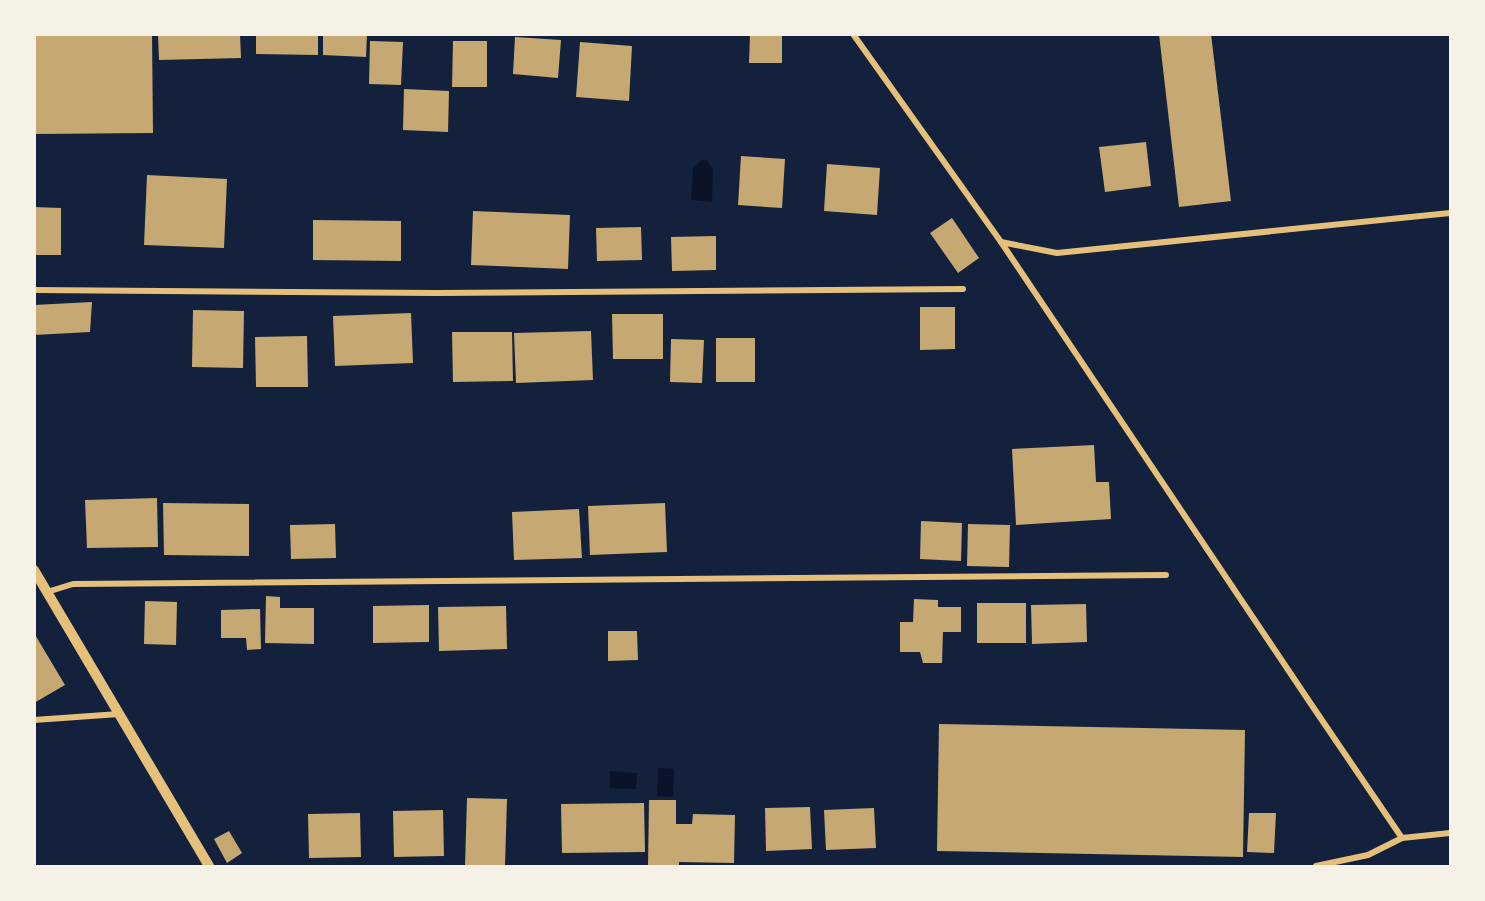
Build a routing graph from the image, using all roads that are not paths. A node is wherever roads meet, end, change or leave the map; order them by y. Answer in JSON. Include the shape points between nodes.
{"nodes":[{"id":1,"x":853,"y":34,"type":"edge"},
{"id":2,"x":1450,"y":213,"type":"edge"},
{"id":3,"x":1001,"y":242,"type":"junction"},
{"id":4,"x":963,"y":289,"type":"dead end"},
{"id":5,"x":34,"y":290,"type":"edge"},
{"id":6,"x":34,"y":570,"type":"edge"},
{"id":7,"x":1166,"y":575,"type":"dead end"},
{"id":8,"x":47,"y":592,"type":"junction"},
{"id":9,"x":119,"y":714,"type":"junction"},
{"id":10,"x":34,"y":720,"type":"edge"},
{"id":11,"x":1450,"y":833,"type":"edge"},
{"id":12,"x":1402,"y":838,"type":"junction"},
{"id":13,"x":208,"y":867,"type":"edge"},
{"id":14,"x":1316,"y":867,"type":"edge"}],
"edges":[{"from":1,"to":3,"type":"street"},
{"from":2,"to":3,"type":"street","via":[[1057,253]]},
{"from":3,"to":12,"type":"street"},
{"from":4,"to":5,"type":"street"},
{"from":6,"to":8,"type":"street"},
{"from":7,"to":8,"type":"street","via":[[73,584]]},
{"from":8,"to":9,"type":"street"},
{"from":9,"to":10,"type":"street"},
{"from":9,"to":13,"type":"street"},
{"from":11,"to":12,"type":"street"},
{"from":12,"to":14,"type":"street","via":[[1368,855]]}]}
